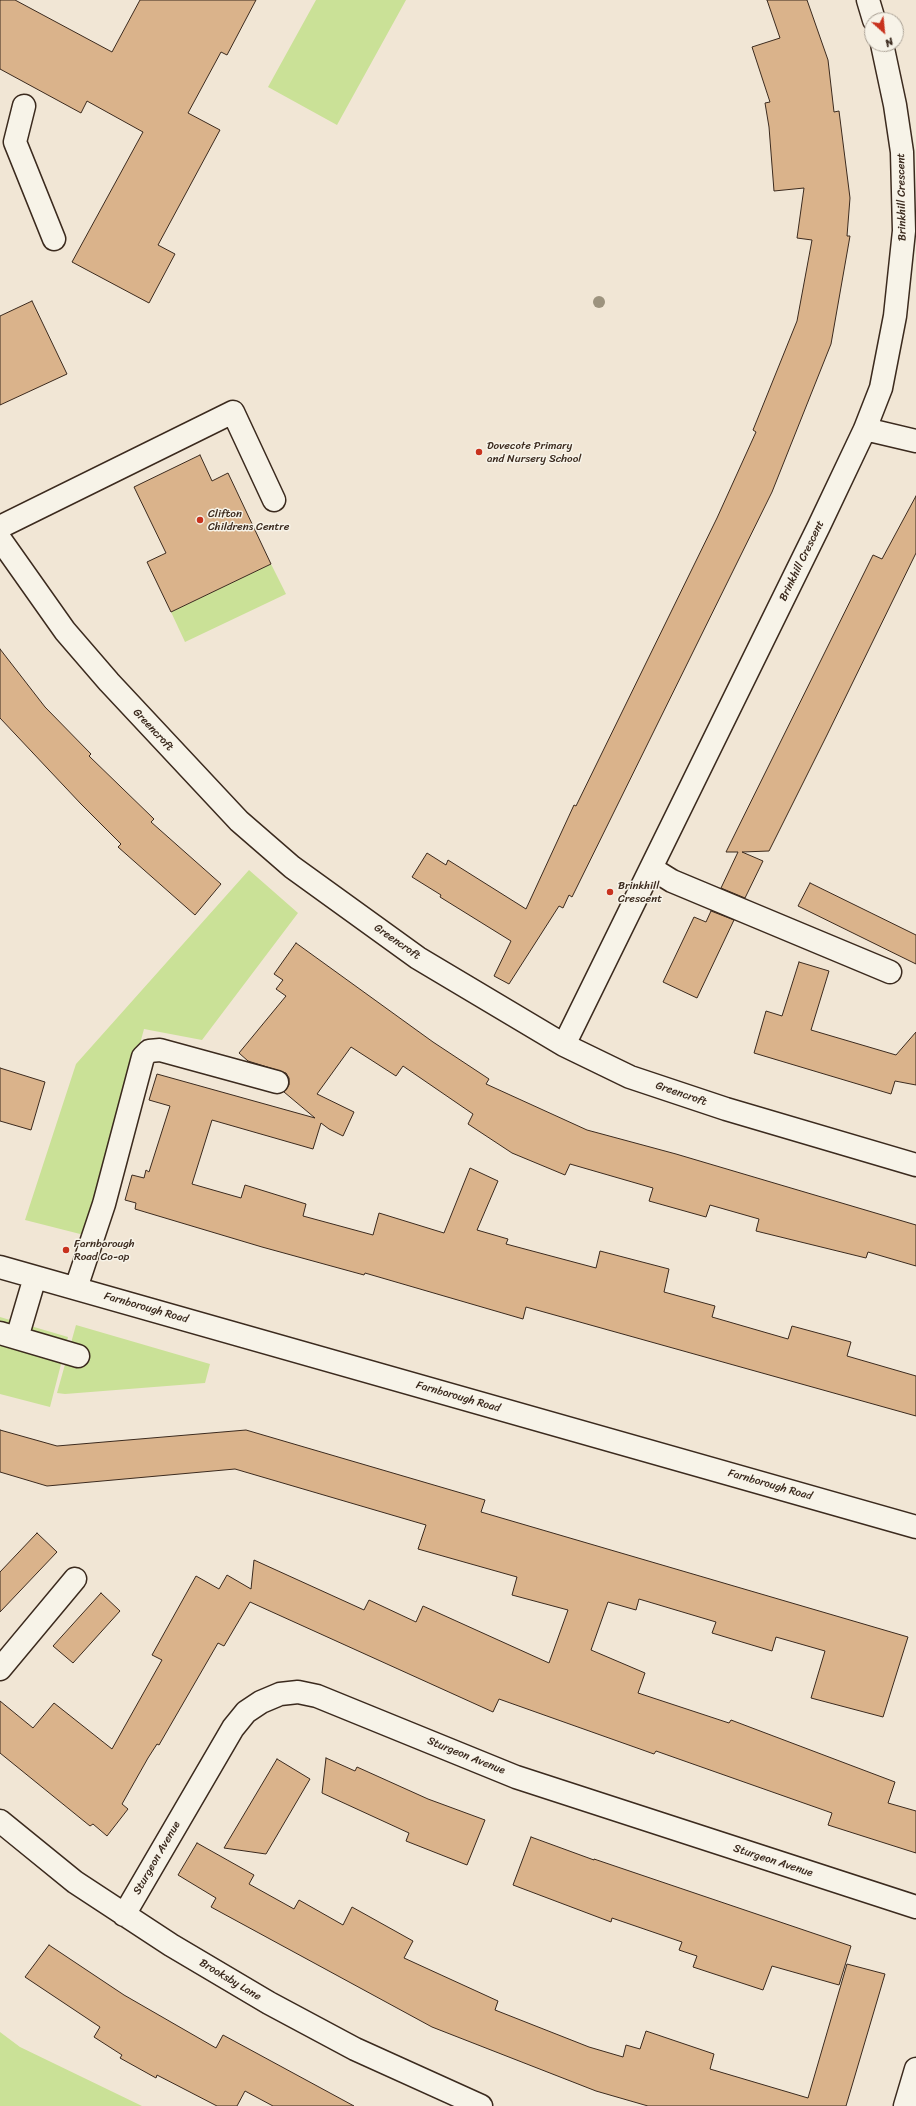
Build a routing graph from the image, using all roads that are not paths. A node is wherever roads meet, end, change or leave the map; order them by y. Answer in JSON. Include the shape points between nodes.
{"nodes":[{"id":1,"x":868,"y":0,"type":"edge"},
{"id":2,"x":872,"y":12,"type":"edge"},
{"id":3,"x":884,"y":52,"type":"edge"},
{"id":4,"x":24,"y":106,"type":"dead end"},
{"id":5,"x":8,"y":144,"type":"edge"},
{"id":6,"x":909,"y":150,"type":"edge"},
{"id":7,"x":54,"y":239,"type":"dead end"},
{"id":8,"x":865,"y":429,"type":"junction"},
{"id":9,"x":916,"y":440,"type":"edge"},
{"id":10,"x":274,"y":500,"type":"dead end"},
{"id":11,"x":0,"y":527,"type":"edge"},
{"id":12,"x":0,"y":539,"type":"edge"},
{"id":13,"x":651,"y":868,"type":"junction"},
{"id":14,"x":890,"y":972,"type":"dead end"},
{"id":15,"x":564,"y":1045,"type":"junction"},
{"id":16,"x":277,"y":1082,"type":"dead end"},
{"id":17,"x":916,"y":1165,"type":"edge"},
{"id":18,"x":0,"y":1267,"type":"edge"},
{"id":19,"x":35,"y":1277,"type":"junction"},
{"id":20,"x":76,"y":1288,"type":"junction"},
{"id":21,"x":9,"y":1336,"type":"edge"},
{"id":22,"x":78,"y":1356,"type":"dead end"},
{"id":23,"x":916,"y":1527,"type":"edge"},
{"id":24,"x":75,"y":1579,"type":"dead end"},
{"id":25,"x":0,"y":1669,"type":"edge"},
{"id":26,"x":0,"y":1821,"type":"edge"},
{"id":27,"x":916,"y":1907,"type":"edge"},
{"id":28,"x":124,"y":1915,"type":"junction"},
{"id":29,"x":916,"y":2069,"type":"edge"},
{"id":30,"x":481,"y":2106,"type":"edge"},
{"id":31,"x":905,"y":2106,"type":"edge"}],
"edges":[{"from":1,"to":2,"type":"street"},
{"from":3,"to":6,"type":"street","name":"Brinkhill Crescent","via":[[895,105]]},
{"from":4,"to":5,"type":"street"},
{"from":5,"to":7,"type":"street"},
{"from":6,"to":8,"type":"street","name":"Brinkhill Crescent","via":[[895,316],[881,388]]},
{"from":8,"to":9,"type":"street"},
{"from":8,"to":13,"type":"street","name":"Brinkhill Crescent"},
{"from":10,"to":11,"type":"street","via":[[233,412]]},
{"from":12,"to":15,"type":"street","name":"Greencroft","via":[[65,631],[239,821],[292,867],[418,958]]},
{"from":13,"to":14,"type":"street","via":[[672,881]]},
{"from":13,"to":15,"type":"street","name":"Brinkhill Crescent"},
{"from":15,"to":17,"type":"street","name":"Greencroft","via":[[630,1077],[726,1110]]},
{"from":16,"to":20,"type":"street","via":[[160,1050],[149,1051],[143,1057],[104,1204]]},
{"from":18,"to":19,"type":"street","name":"Farnborough Road"},
{"from":19,"to":20,"type":"street","name":"Farnborough Road"},
{"from":19,"to":21,"type":"street"},
{"from":20,"to":23,"type":"street","name":"Farnborough Road"},
{"from":21,"to":22,"type":"street"},
{"from":24,"to":25,"type":"street"},
{"from":26,"to":28,"type":"street","name":"Brooksby Lane","via":[[75,1882]]},
{"from":27,"to":28,"type":"street","name":"Sturgeon Avenue","via":[[516,1776],[318,1696],[298,1692],[280,1694],[261,1702],[246,1712],[233,1728]]},
{"from":28,"to":30,"type":"street","name":"Brooksby Lane","via":[[308,2024],[355,2049]]},
{"from":29,"to":31,"type":"street"}]}
